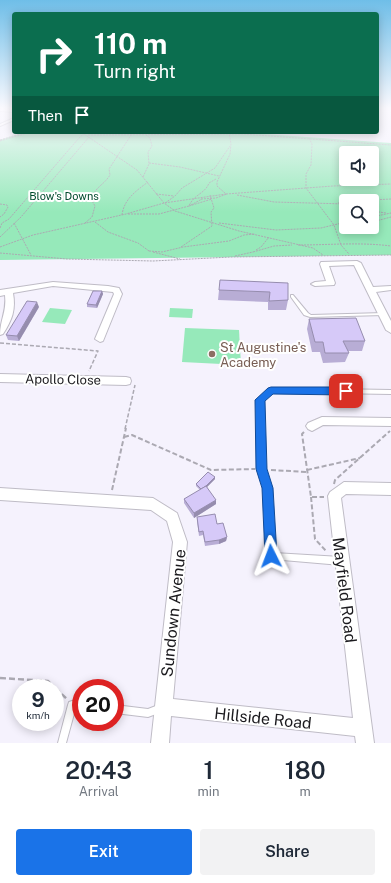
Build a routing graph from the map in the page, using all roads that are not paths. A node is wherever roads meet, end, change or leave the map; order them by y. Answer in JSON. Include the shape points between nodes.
{"nodes":[{"id":1,"x":315,"y":284,"type":"dead end"},
{"id":2,"x":391,"y":288,"type":"edge"},
{"id":3,"x":371,"y":290,"type":"junction"},
{"id":4,"x":5,"y":292,"type":"edge"},
{"id":5,"x":292,"y":296,"type":"dead end"},
{"id":6,"x":384,"y":314,"type":"junction"},
{"id":7,"x":391,"y":330,"type":"edge"},
{"id":8,"x":0,"y":332,"type":"edge"},
{"id":9,"x":100,"y":339,"type":"dead end"},
{"id":10,"x":0,"y":378,"type":"edge"},
{"id":11,"x":126,"y":381,"type":"road end"},
{"id":12,"x":391,"y":392,"type":"edge"},
{"id":13,"x":391,"y":422,"type":"edge"},
{"id":14,"x":312,"y":426,"type":"road end"},
{"id":15,"x":391,"y":489,"type":"edge"},
{"id":16,"x":0,"y":494,"type":"edge"},
{"id":17,"x":336,"y":561,"type":"junction"},
{"id":18,"x":164,"y":708,"type":"junction"},
{"id":19,"x":124,"y":710,"type":"edge"},
{"id":20,"x":72,"y":718,"type":"edge"},
{"id":21,"x":364,"y":735,"type":"edge"},
{"id":22,"x":62,"y":743,"type":"edge"},
{"id":23,"x":160,"y":743,"type":"edge"}],
"edges":[{"from":1,"to":3,"type":"street","via":[[331,283],[324,264],[357,263]]},
{"from":2,"to":3,"type":"street"},
{"from":3,"to":6,"type":"street"},
{"from":4,"to":8,"type":"street","via":[[11,309],[7,322]]},
{"from":4,"to":9,"type":"street","via":[[53,284],[116,290],[118,294]]},
{"from":5,"to":6,"type":"lane","via":[[310,316]]},
{"from":6,"to":7,"type":"street"},
{"from":10,"to":11,"type":"street","name":"Apollo Close"},
{"from":12,"to":17,"type":"lane","via":[[271,390],[260,400],[262,469],[268,488],[271,556]]},
{"from":13,"to":14,"type":"street","via":[[322,421]]},
{"from":15,"to":17,"type":"street","name":"Mayfield Road","via":[[344,488],[334,496]]},
{"from":16,"to":18,"type":"street","name":"Sundown Avenue","via":[[153,504],[172,517],[180,542]]},
{"from":17,"to":21,"type":"street","name":"Mayfield Road"},
{"from":18,"to":19,"type":"lane","via":[[148,713]]},
{"from":18,"to":21,"type":"street","name":"Hillside Road"},
{"from":18,"to":23,"type":"street","name":"Sundown Avenue"},
{"from":20,"to":22,"type":"lane"}]}
